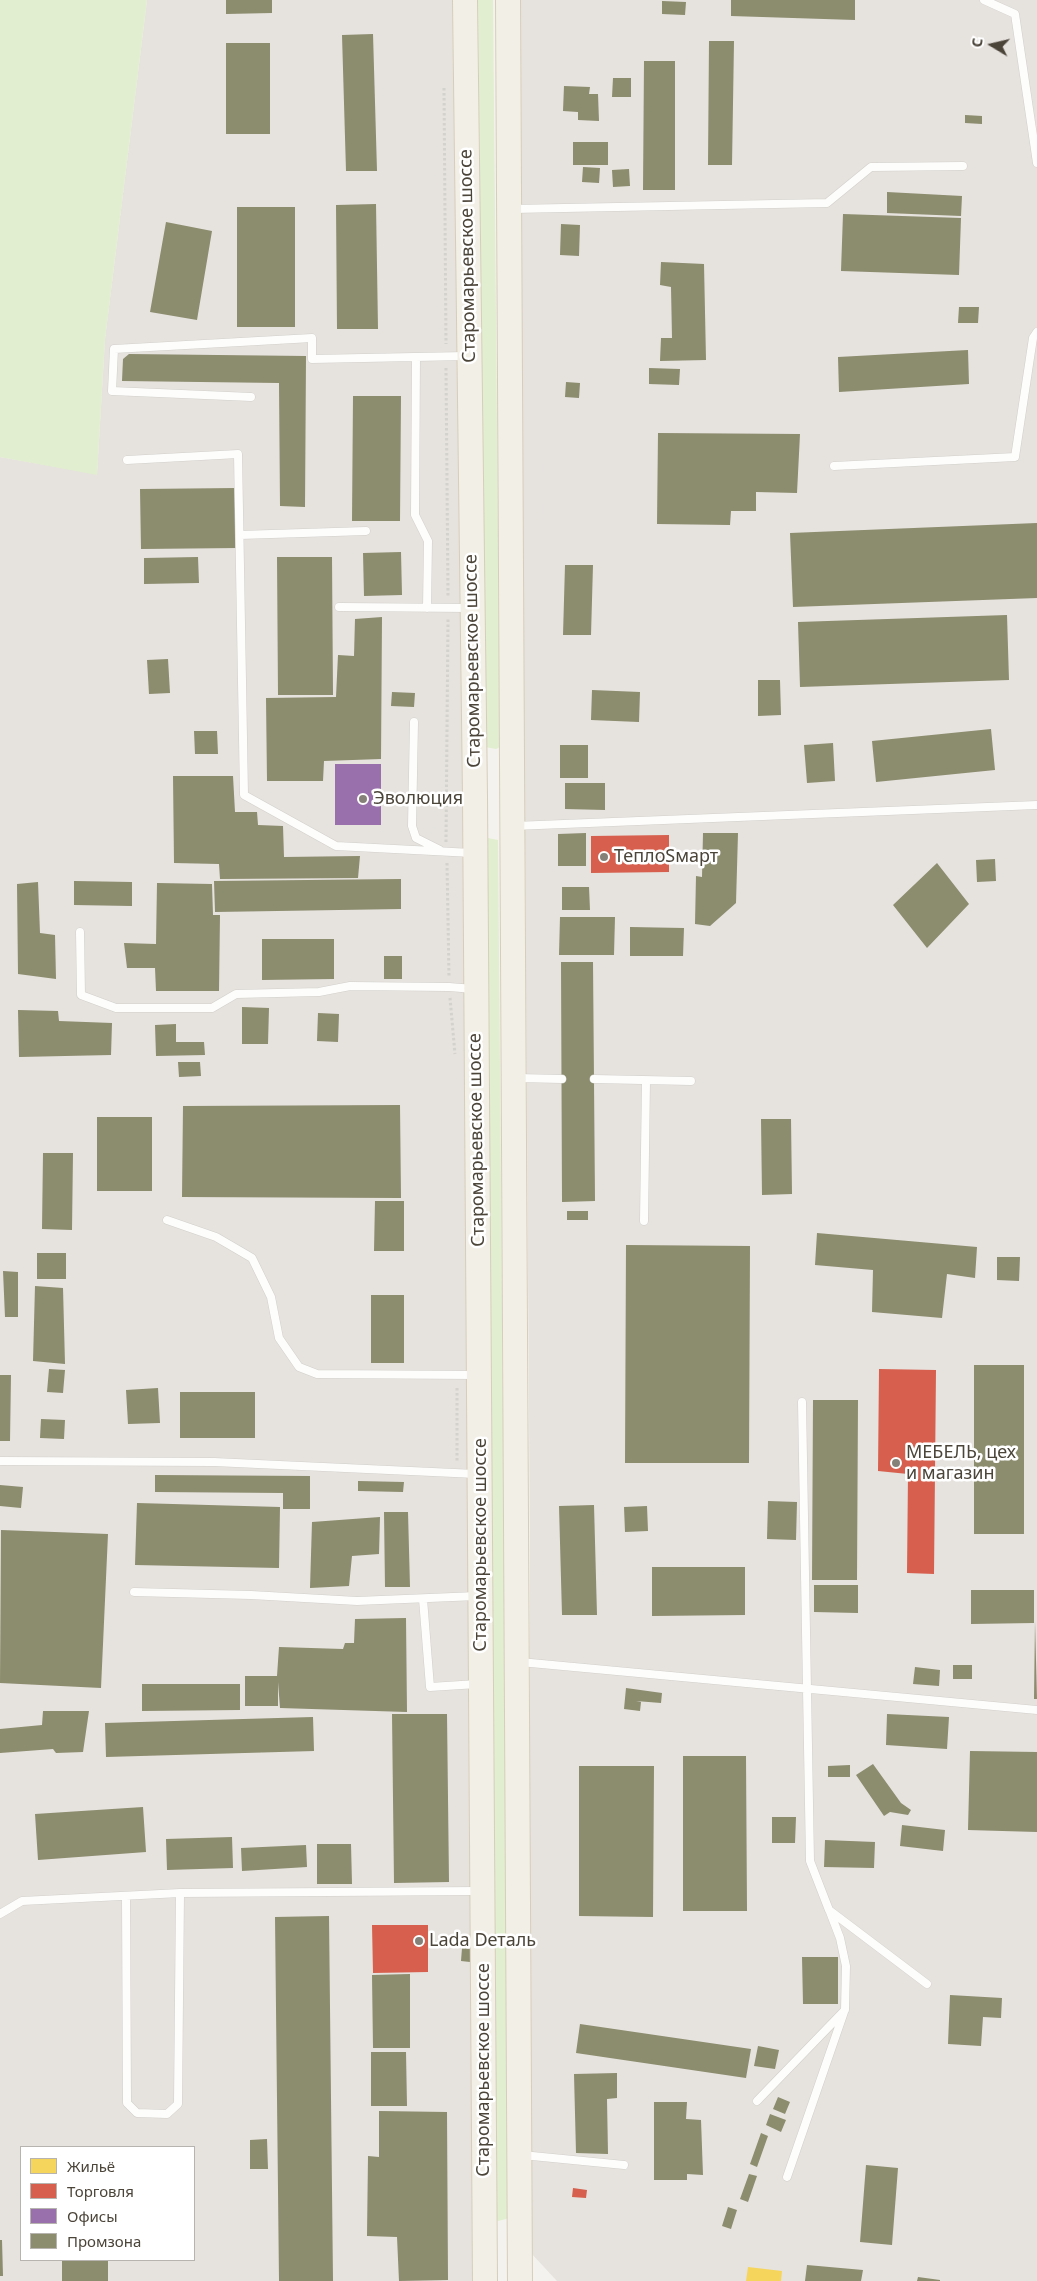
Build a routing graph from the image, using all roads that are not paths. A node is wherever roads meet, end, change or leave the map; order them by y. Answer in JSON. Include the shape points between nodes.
{"nodes":[{"id":1,"x":465,"y":0,"type":"edge"},
{"id":2,"x":508,"y":0,"type":"edge"},
{"id":3,"x":984,"y":0,"type":"edge"},
{"id":4,"x":1037,"y":162,"type":"edge"},
{"id":5,"x":963,"y":166,"type":"dead end"},
{"id":6,"x":510,"y":209,"type":"junction"},
{"id":7,"x":1037,"y":332,"type":"edge"},
{"id":8,"x":458,"y":356,"type":"junction"},
{"id":9,"x":416,"y":357,"type":"junction"},
{"id":10,"x":251,"y":397,"type":"dead end"},
{"id":11,"x":127,"y":460,"type":"dead end"},
{"id":12,"x":834,"y":466,"type":"dead end"},
{"id":13,"x":366,"y":531,"type":"dead end"},
{"id":14,"x":240,"y":535,"type":"junction"},
{"id":15,"x":340,"y":607,"type":"dead end"},
{"id":16,"x":427,"y":608,"type":"junction"},
{"id":17,"x":472,"y":608,"type":"junction"},
{"id":18,"x":414,"y":722,"type":"dead end"},
{"id":19,"x":512,"y":794,"type":"junction"},
{"id":20,"x":475,"y":796,"type":"junction"},
{"id":21,"x":1037,"y":805,"type":"edge"},
{"id":22,"x":512,"y":826,"type":"junction"},
{"id":23,"x":446,"y":853,"type":"junction"},
{"id":24,"x":474,"y":853,"type":"junction"},
{"id":25,"x":80,"y":932,"type":"dead end"},
{"id":26,"x":476,"y":989,"type":"junction"},
{"id":27,"x":515,"y":1078,"type":"junction"},
{"id":28,"x":562,"y":1079,"type":"dead end"},
{"id":29,"x":594,"y":1080,"type":"dead end"},
{"id":30,"x":646,"y":1080,"type":"junction"},
{"id":31,"x":691,"y":1082,"type":"dead end"},
{"id":32,"x":167,"y":1220,"type":"dead end"},
{"id":33,"x":644,"y":1221,"type":"dead end"},
{"id":34,"x":468,"y":1375,"type":"junction"},
{"id":35,"x":802,"y":1402,"type":"dead end"},
{"id":36,"x":0,"y":1461,"type":"edge"},
{"id":37,"x":469,"y":1474,"type":"junction"},
{"id":38,"x":134,"y":1592,"type":"dead end"},
{"id":39,"x":481,"y":1596,"type":"junction"},
{"id":40,"x":424,"y":1599,"type":"junction"},
{"id":41,"x":518,"y":1662,"type":"junction"},
{"id":42,"x":482,"y":1683,"type":"junction"},
{"id":43,"x":808,"y":1687,"type":"junction"},
{"id":44,"x":1037,"y":1710,"type":"edge"},
{"id":45,"x":483,"y":1891,"type":"junction"},
{"id":46,"x":180,"y":1893,"type":"junction"},
{"id":47,"x":126,"y":1896,"type":"junction"},
{"id":48,"x":829,"y":1910,"type":"junction"},
{"id":49,"x":0,"y":1914,"type":"edge"},
{"id":50,"x":927,"y":1984,"type":"dead end"},
{"id":51,"x":845,"y":2010,"type":"junction"},
{"id":52,"x":757,"y":2101,"type":"dead end"},
{"id":53,"x":520,"y":2155,"type":"junction"},
{"id":54,"x":624,"y":2165,"type":"dead end"},
{"id":55,"x":787,"y":2177,"type":"dead end"},
{"id":56,"x":520,"y":2270,"type":"edge"},
{"id":57,"x":485,"y":2281,"type":"edge"},
{"id":58,"x":538,"y":2281,"type":"edge"}],
"edges":[{"from":1,"to":8,"type":"main road","name":"Старомарьевское шоссе"},
{"from":2,"to":6,"type":"main road","name":"Старомарьевское шоссе"},
{"from":3,"to":4,"type":"lane","via":[[1015,14]]},
{"from":5,"to":6,"type":"lane","via":[[871,167],[827,203]]},
{"from":6,"to":19,"type":"main road","name":"Старомарьевское шоссе"},
{"from":7,"to":12,"type":"lane","via":[[1033,338],[1015,457]]},
{"from":8,"to":9,"type":"lane"},
{"from":8,"to":17,"type":"main road","name":"Старомарьевское шоссе"},
{"from":9,"to":10,"type":"lane","via":[[312,359],[312,338],[114,349],[112,391]]},
{"from":9,"to":16,"type":"lane","via":[[415,515],[428,541]]},
{"from":11,"to":14,"type":"lane","via":[[238,454]]},
{"from":13,"to":14,"type":"lane"},
{"from":14,"to":23,"type":"lane","via":[[244,795],[336,846]]},
{"from":15,"to":16,"type":"lane"},
{"from":16,"to":17,"type":"lane"},
{"from":17,"to":20,"type":"main road","name":"Старомарьевское шоссе"},
{"from":18,"to":23,"type":"lane","via":[[412,826],[416,838]]},
{"from":19,"to":20,"type":"main road"},
{"from":19,"to":22,"type":"main road","name":"Старомарьевское шоссе"},
{"from":20,"to":24,"type":"main road","name":"Старомарьевское шоссе"},
{"from":21,"to":22,"type":"lane"},
{"from":22,"to":27,"type":"main road","name":"Старомарьевское шоссе"},
{"from":23,"to":24,"type":"lane"},
{"from":24,"to":26,"type":"main road","name":"Старомарьевское шоссе"},
{"from":25,"to":26,"type":"lane","via":[[81,995],[116,1008],[212,1008],[236,994],[319,992],[350,986]]},
{"from":26,"to":34,"type":"main road","name":"Старомарьевское шоссе"},
{"from":27,"to":28,"type":"lane"},
{"from":27,"to":41,"type":"main road","name":"Старомарьевское шоссе"},
{"from":29,"to":30,"type":"lane"},
{"from":30,"to":31,"type":"lane"},
{"from":30,"to":33,"type":"lane"},
{"from":32,"to":34,"type":"lane","via":[[216,1237],[252,1258],[271,1297],[279,1338],[299,1366],[317,1374]]},
{"from":34,"to":37,"type":"main road","name":"Старомарьевское шоссе"},
{"from":35,"to":43,"type":"lane"},
{"from":36,"to":37,"type":"lane","via":[[214,1462]]},
{"from":37,"to":39,"type":"main road","name":"Старомарьевское шоссе"},
{"from":38,"to":40,"type":"lane","via":[[357,1601]]},
{"from":39,"to":40,"type":"lane"},
{"from":39,"to":42,"type":"main road","name":"Старомарьевское шоссе"},
{"from":40,"to":42,"type":"lane","via":[[430,1687]]},
{"from":41,"to":43,"type":"lane"},
{"from":41,"to":53,"type":"main road","name":"Старомарьевское шоссе"},
{"from":42,"to":45,"type":"main road","name":"Старомарьевское шоссе"},
{"from":43,"to":44,"type":"lane"},
{"from":43,"to":48,"type":"lane","via":[[810,1861]]},
{"from":45,"to":46,"type":"lane"},
{"from":45,"to":57,"type":"main road","name":"Старомарьевское шоссе"},
{"from":46,"to":47,"type":"lane"},
{"from":46,"to":47,"type":"lane","via":[[178,2104],[167,2114],[137,2113],[127,2103]]},
{"from":47,"to":49,"type":"lane","via":[[22,1900]]},
{"from":48,"to":50,"type":"lane"},
{"from":48,"to":51,"type":"lane","via":[[846,1966]]},
{"from":51,"to":52,"type":"lane"},
{"from":51,"to":55,"type":"lane"},
{"from":53,"to":54,"type":"lane"},
{"from":53,"to":56,"type":"main road","name":"Старомарьевское шоссе"},
{"from":56,"to":58,"type":"main road"}]}
